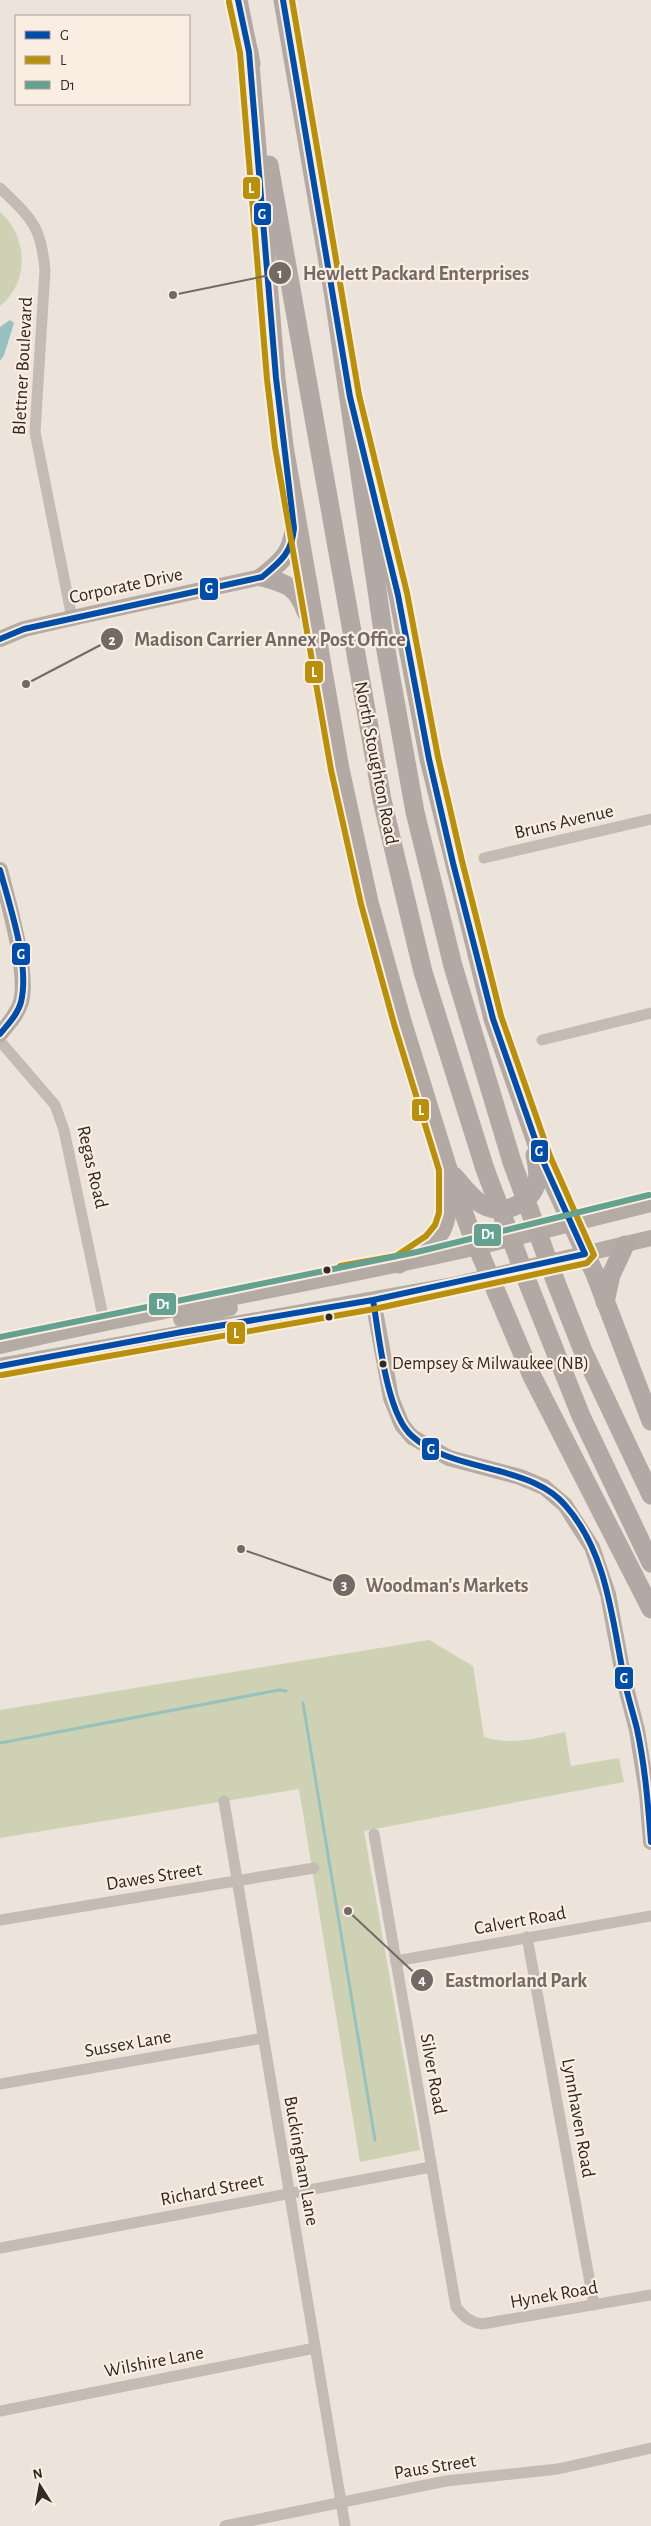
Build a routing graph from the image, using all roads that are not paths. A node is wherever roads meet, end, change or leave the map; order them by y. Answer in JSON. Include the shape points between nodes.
{"nodes":[{"id":1,"x":238,"y":0,"type":"edge"},
{"id":2,"x":283,"y":0,"type":"edge"},
{"id":3,"x":249,"y":52,"type":"junction"},
{"id":4,"x":0,"y":188,"type":"edge"},
{"id":5,"x":350,"y":396,"type":"junction"},
{"id":6,"x":292,"y":497,"type":"junction"},
{"id":7,"x":262,"y":577,"type":"junction"},
{"id":8,"x":72,"y":618,"type":"junction"},
{"id":9,"x":0,"y":639,"type":"edge"},
{"id":10,"x":319,"y":649,"type":"junction"},
{"id":11,"x":651,"y":819,"type":"edge"},
{"id":12,"x":484,"y":858,"type":"dead end"},
{"id":13,"x":0,"y":870,"type":"edge"},
{"id":14,"x":651,"y":1013,"type":"edge"},
{"id":15,"x":0,"y":1034,"type":"edge"},
{"id":16,"x":542,"y":1040,"type":"dead end"},
{"id":17,"x":0,"y":1041,"type":"edge"},
{"id":18,"x":531,"y":1130,"type":"junction"},
{"id":19,"x":448,"y":1170,"type":"junction"},
{"id":20,"x":651,"y":1204,"type":"edge"},
{"id":21,"x":570,"y":1224,"type":"junction"},
{"id":22,"x":651,"y":1238,"type":"edge"},
{"id":23,"x":625,"y":1244,"type":"junction"},
{"id":24,"x":478,"y":1247,"type":"junction"},
{"id":25,"x":585,"y":1254,"type":"junction"},
{"id":26,"x":399,"y":1264,"type":"junction"},
{"id":27,"x":491,"y":1276,"type":"junction"},
{"id":28,"x":288,"y":1286,"type":"junction"},
{"id":29,"x":374,"y":1300,"type":"junction"},
{"id":30,"x":605,"y":1302,"type":"junction"},
{"id":31,"x":104,"y":1321,"type":"junction"},
{"id":32,"x":113,"y":1344,"type":"junction"},
{"id":33,"x":0,"y":1346,"type":"edge"},
{"id":34,"x":0,"y":1366,"type":"edge"},
{"id":35,"x":651,"y":1421,"type":"edge"},
{"id":36,"x":651,"y":1495,"type":"edge"},
{"id":37,"x":651,"y":1563,"type":"edge"},
{"id":38,"x":651,"y":1609,"type":"edge"},
{"id":39,"x":224,"y":1802,"type":"dead end"},
{"id":40,"x":374,"y":1834,"type":"dead end"},
{"id":41,"x":650,"y":1834,"type":"edge"},
{"id":42,"x":314,"y":1868,"type":"dead end"},
{"id":43,"x":237,"y":1881,"type":"junction"},
{"id":44,"x":651,"y":1916,"type":"edge"},
{"id":45,"x":0,"y":1920,"type":"edge"},
{"id":46,"x":527,"y":1937,"type":"junction"},
{"id":47,"x":396,"y":1961,"type":"junction"},
{"id":48,"x":263,"y":2038,"type":"junction"},
{"id":49,"x":0,"y":2084,"type":"edge"},
{"id":50,"x":431,"y":2166,"type":"junction"},
{"id":51,"x":289,"y":2193,"type":"junction"},
{"id":52,"x":0,"y":2248,"type":"edge"},
{"id":53,"x":651,"y":2294,"type":"edge"},
{"id":54,"x":594,"y":2305,"type":"junction"},
{"id":55,"x":464,"y":2317,"type":"joint"},
{"id":56,"x":315,"y":2348,"type":"junction"},
{"id":57,"x":0,"y":2411,"type":"edge"},
{"id":58,"x":651,"y":2448,"type":"edge"},
{"id":59,"x":341,"y":2502,"type":"junction"},
{"id":60,"x":225,"y":2526,"type":"edge"},
{"id":61,"x":345,"y":2526,"type":"edge"}],
"edges":[{"from":1,"to":3,"type":"main road","name":"North Stoughton Road"},
{"from":2,"to":5,"type":"main road","name":"North Stoughton Road"},
{"from":3,"to":6,"type":"main road","via":[[276,378]]},
{"from":3,"to":37,"type":"main road","name":"North Stoughton Road","bridge":true,"via":[[382,800],[423,972],[485,1169],[529,1286],[581,1416]]},
{"from":4,"to":8,"type":"street","name":"Blettner Boulevard","via":[[36,226],[44,254],[35,432]]},
{"from":5,"to":18,"type":"main road","via":[[398,595],[429,760],[453,863],[493,1019]]},
{"from":5,"to":36,"type":"main road","name":"North Stoughton Road","bridge":true,"via":[[385,645],[414,812],[453,966],[512,1162],[555,1280],[583,1352]]},
{"from":6,"to":7,"type":"main road","via":[[293,542],[282,561]]},
{"from":6,"to":10,"type":"main road"},
{"from":7,"to":8,"type":"street","name":"Corporate Drive"},
{"from":7,"to":10,"type":"main road","via":[[288,584],[296,591]]},
{"from":8,"to":9,"type":"street","name":"Corporate Drive","via":[[24,629]]},
{"from":10,"to":19,"type":"main road","via":[[340,769],[369,902]]},
{"from":11,"to":12,"type":"street","name":"Bruns Avenue"},
{"from":13,"to":15,"type":"street","via":[[23,979],[18,1011]]},
{"from":14,"to":16,"type":"street"},
{"from":17,"to":31,"type":"street","name":"Regas Road","via":[[55,1105],[64,1130]]},
{"from":18,"to":19,"type":"main road","via":[[537,1181],[528,1198],[518,1205],[506,1209],[488,1208],[479,1203]]},
{"from":18,"to":21,"type":"main road"},
{"from":19,"to":24,"type":"main road"},
{"from":19,"to":26,"type":"main road","via":[[448,1214],[443,1229],[432,1243]]},
{"from":20,"to":21,"type":"street"},
{"from":21,"to":24,"type":"street"},
{"from":21,"to":25,"type":"main road"},
{"from":22,"to":23,"type":"street"},
{"from":23,"to":25,"type":"street"},
{"from":23,"to":30,"type":"main road","via":[[608,1285]]},
{"from":24,"to":26,"type":"street"},
{"from":24,"to":27,"type":"main road"},
{"from":25,"to":27,"type":"street"},
{"from":25,"to":30,"type":"main road"},
{"from":26,"to":28,"type":"street"},
{"from":27,"to":29,"type":"street"},
{"from":27,"to":38,"type":"main road","via":[[532,1376]]},
{"from":28,"to":31,"type":"street"},
{"from":28,"to":32,"type":"street","via":[[208,1314],[129,1327],[118,1335]]},
{"from":29,"to":32,"type":"street"},
{"from":29,"to":41,"type":"street","via":[[395,1411],[412,1437],[449,1458],[536,1484],[553,1494],[574,1516],[592,1547],[603,1575],[624,1680],[625,1726],[636,1788]]},
{"from":30,"to":35,"type":"main road"},
{"from":31,"to":33,"type":"street"},
{"from":31,"to":34,"type":"street","via":[[98,1333],[90,1338],[39,1350]]},
{"from":32,"to":34,"type":"street"},
{"from":39,"to":43,"type":"street","name":"Buckingham Lane"},
{"from":40,"to":47,"type":"street","name":"Silver Road"},
{"from":42,"to":43,"type":"street","name":"Dawes Street"},
{"from":43,"to":45,"type":"street","name":"Dawes Street"},
{"from":43,"to":48,"type":"street","name":"Buckingham Lane"},
{"from":44,"to":46,"type":"street","name":"Calvert Road"},
{"from":46,"to":47,"type":"street","name":"Calvert Road"},
{"from":46,"to":54,"type":"street","name":"Lynnhaven Road"},
{"from":47,"to":50,"type":"street","name":"Silver Road"},
{"from":48,"to":49,"type":"street","name":"Sussex Lane"},
{"from":48,"to":51,"type":"street","name":"Buckingham Lane"},
{"from":50,"to":51,"type":"street","name":"Richard Street"},
{"from":50,"to":55,"type":"street","name":"Silver Road","via":[[456,2306]]},
{"from":51,"to":52,"type":"street","name":"Richard Street"},
{"from":51,"to":56,"type":"street","name":"Buckingham Lane"},
{"from":53,"to":54,"type":"street","name":"Hynek Road"},
{"from":54,"to":55,"type":"street","name":"Hynek Road","via":[[482,2324]]},
{"from":56,"to":57,"type":"street","name":"Wilshire Lane"},
{"from":56,"to":59,"type":"street","name":"Buckingham Lane"},
{"from":58,"to":59,"type":"street","name":"Paus Street","via":[[558,2469],[446,2481]]},
{"from":59,"to":60,"type":"street","name":"Paus Street"},
{"from":59,"to":61,"type":"street","name":"Buckingham Lane"}]}
